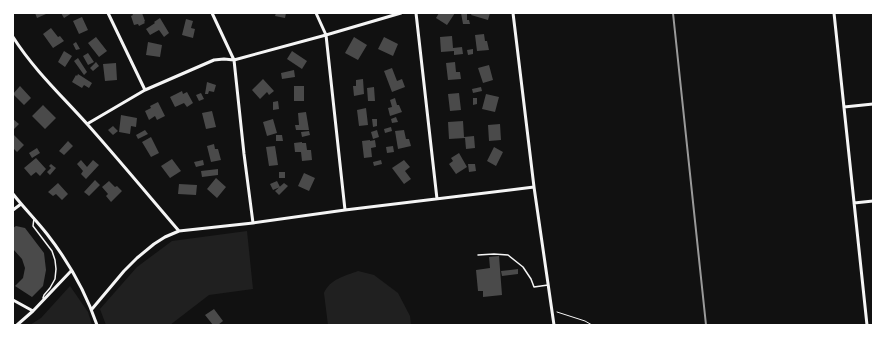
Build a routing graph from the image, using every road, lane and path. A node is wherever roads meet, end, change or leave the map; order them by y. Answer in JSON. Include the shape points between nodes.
{"nodes":[{"id":1,"x":108,"y":13,"type":"edge"},
{"id":2,"x":212,"y":13,"type":"edge"},
{"id":3,"x":316,"y":13,"type":"edge"},
{"id":4,"x":401,"y":13,"type":"edge"},
{"id":5,"x":416,"y":13,"type":"edge"},
{"id":6,"x":513,"y":13,"type":"edge"},
{"id":7,"x":834,"y":13,"type":"edge"},
{"id":8,"x":326,"y":35,"type":"junction"},
{"id":9,"x":13,"y":37,"type":"edge"},
{"id":10,"x":234,"y":60,"type":"junction"},
{"id":11,"x":145,"y":90,"type":"junction"},
{"id":12,"x":873,"y":104,"type":"edge"},
{"id":13,"x":844,"y":107,"type":"junction"},
{"id":14,"x":87,"y":124,"type":"junction"},
{"id":15,"x":534,"y":187,"type":"junction"},
{"id":16,"x":13,"y":194,"type":"edge"},
{"id":17,"x":438,"y":199,"type":"junction"},
{"id":18,"x":873,"y":201,"type":"edge"},
{"id":19,"x":854,"y":203,"type":"junction"},
{"id":20,"x":21,"y":204,"type":"junction"},
{"id":21,"x":13,"y":210,"type":"edge"},
{"id":22,"x":345,"y":210,"type":"junction"},
{"id":23,"x":34,"y":218,"type":"junction"},
{"id":24,"x":253,"y":223,"type":"junction"},
{"id":25,"x":179,"y":231,"type":"junction"},
{"id":26,"x":478,"y":255,"type":"dead end"},
{"id":27,"x":71,"y":271,"type":"junction"},
{"id":28,"x":548,"y":285,"type":"junction"},
{"id":29,"x":13,"y":300,"type":"edge"},
{"id":30,"x":43,"y":301,"type":"junction"},
{"id":31,"x":92,"y":309,"type":"junction"},
{"id":32,"x":33,"y":311,"type":"junction"},
{"id":33,"x":552,"y":311,"type":"junction"},
{"id":34,"x":17,"y":325,"type":"edge"},
{"id":35,"x":98,"y":325,"type":"edge"},
{"id":36,"x":554,"y":325,"type":"edge"},
{"id":37,"x":592,"y":325,"type":"edge"},
{"id":38,"x":866,"y":325,"type":"edge"}],
"edges":[{"from":1,"to":11,"type":"street"},
{"from":2,"to":10,"type":"street"},
{"from":3,"to":8,"type":"street"},
{"from":4,"to":8,"type":"street"},
{"from":5,"to":17,"type":"street"},
{"from":6,"to":15,"type":"street"},
{"from":7,"to":13,"type":"street"},
{"from":8,"to":10,"type":"street"},
{"from":8,"to":22,"type":"street"},
{"from":9,"to":14,"type":"street","via":[[44,78]]},
{"from":10,"to":11,"type":"street","via":[[214,60]]},
{"from":10,"to":24,"type":"street"},
{"from":11,"to":14,"type":"street"},
{"from":12,"to":13,"type":"street"},
{"from":13,"to":19,"type":"street"},
{"from":14,"to":25,"type":"street"},
{"from":15,"to":17,"type":"street"},
{"from":15,"to":28,"type":"street"},
{"from":16,"to":20,"type":"street"},
{"from":17,"to":22,"type":"street"},
{"from":18,"to":19,"type":"street"},
{"from":19,"to":38,"type":"street"},
{"from":20,"to":21,"type":"street"},
{"from":20,"to":23,"type":"street"},
{"from":22,"to":24,"type":"street"},
{"from":23,"to":27,"type":"street"},
{"from":23,"to":30,"type":"lane","via":[[33,226],[52,251],[56,269]]},
{"from":24,"to":25,"type":"street"},
{"from":25,"to":31,"type":"street","via":[[164,237],[138,258]]},
{"from":26,"to":28,"type":"lane","via":[[508,255],[523,267],[534,287]]},
{"from":27,"to":30,"type":"street"},
{"from":27,"to":31,"type":"street"},
{"from":28,"to":33,"type":"street"},
{"from":29,"to":32,"type":"street"},
{"from":30,"to":32,"type":"street"},
{"from":31,"to":35,"type":"street"},
{"from":32,"to":34,"type":"street"},
{"from":33,"to":36,"type":"street"},
{"from":33,"to":37,"type":"path"}]}
